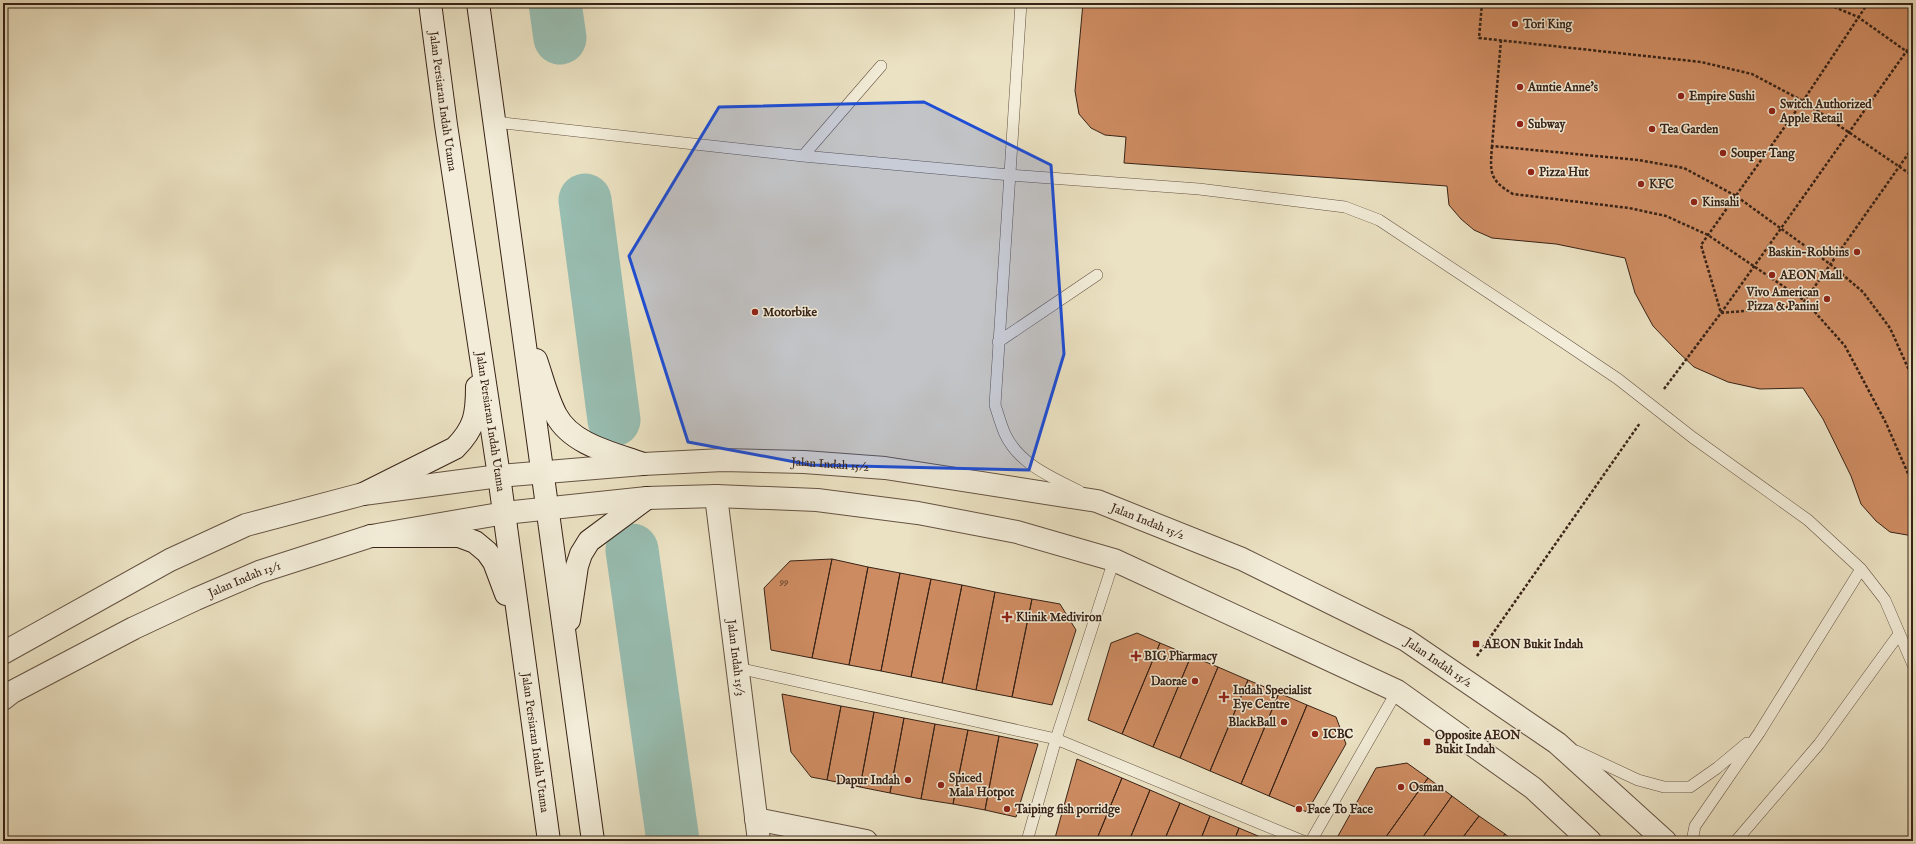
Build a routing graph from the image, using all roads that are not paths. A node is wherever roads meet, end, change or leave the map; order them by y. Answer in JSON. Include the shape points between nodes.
{"nodes":[{"id":1,"x":430,"y":3,"type":"edge"},
{"id":2,"x":478,"y":3,"type":"edge"},
{"id":3,"x":1021,"y":3,"type":"edge"},
{"id":4,"x":881,"y":66,"type":"dead end"},
{"id":5,"x":495,"y":122,"type":"junction"},
{"id":6,"x":803,"y":156,"type":"junction"},
{"id":7,"x":1010,"y":176,"type":"junction"},
{"id":8,"x":1097,"y":276,"type":"dead end"},
{"id":9,"x":521,"y":319,"type":"junction"},
{"id":10,"x":479,"y":331,"type":"junction"},
{"id":11,"x":998,"y":342,"type":"junction"},
{"id":12,"x":642,"y":464,"type":"junction"},
{"id":13,"x":542,"y":472,"type":"junction"},
{"id":14,"x":499,"y":476,"type":"junction"},
{"id":15,"x":363,"y":494,"type":"junction"},
{"id":16,"x":716,"y":496,"type":"junction"},
{"id":17,"x":647,"y":498,"type":"junction"},
{"id":18,"x":1097,"y":501,"type":"junction"},
{"id":19,"x":547,"y":508,"type":"junction"},
{"id":20,"x":504,"y":513,"type":"junction"},
{"id":21,"x":371,"y":536,"type":"junction"},
{"id":22,"x":1114,"y":560,"type":"junction"},
{"id":23,"x":1861,"y":569,"type":"junction"},
{"id":24,"x":1899,"y":634,"type":"junction"},
{"id":25,"x":566,"y":646,"type":"junction"},
{"id":26,"x":524,"y":649,"type":"junction"},
{"id":27,"x":3,"y":653,"type":"edge"},
{"id":28,"x":1913,"y":665,"type":"edge"},
{"id":29,"x":738,"y":668,"type":"junction"},
{"id":30,"x":1397,"y":691,"type":"junction"},
{"id":31,"x":3,"y":699,"type":"edge"},
{"id":32,"x":1759,"y":733,"type":"junction"},
{"id":33,"x":1056,"y":739,"type":"junction"},
{"id":34,"x":1557,"y":743,"type":"junction"},
{"id":35,"x":756,"y":819,"type":"junction"},
{"id":36,"x":549,"y":841,"type":"edge"},
{"id":37,"x":593,"y":841,"type":"edge"},
{"id":38,"x":759,"y":841,"type":"edge"},
{"id":39,"x":866,"y":841,"type":"edge"},
{"id":40,"x":1027,"y":841,"type":"edge"},
{"id":41,"x":1303,"y":841,"type":"edge"},
{"id":42,"x":1311,"y":841,"type":"edge"},
{"id":43,"x":1590,"y":841,"type":"edge"},
{"id":44,"x":1665,"y":841,"type":"edge"},
{"id":45,"x":1692,"y":841,"type":"edge"},
{"id":46,"x":1736,"y":841,"type":"edge"}],
"edges":[{"from":1,"to":10,"type":"street","name":"Jalan Persiaran Indah Utama","via":[[446,124]]},
{"from":2,"to":5,"type":"street"},
{"from":3,"to":7,"type":"lane"},
{"from":4,"to":6,"type":"lane"},
{"from":5,"to":6,"type":"lane"},
{"from":5,"to":9,"type":"street"},
{"from":6,"to":7,"type":"lane"},
{"from":7,"to":11,"type":"lane"},
{"from":7,"to":23,"type":"lane","via":[[1199,189],[1345,207],[1379,220],[1618,379],[1808,520]]},
{"from":8,"to":11,"type":"lane"},
{"from":9,"to":12,"type":"street","via":[[556,415],[565,426],[594,447]]},
{"from":9,"to":13,"type":"street"},
{"from":10,"to":14,"type":"street","name":"Jalan Persiaran Indah Utama"},
{"from":10,"to":15,"type":"street","via":[[477,410],[465,438],[456,448]]},
{"from":11,"to":18,"type":"lane","via":[[995,405],[1005,435],[1023,460]]},
{"from":12,"to":13,"type":"street","name":"Jalan Indah 15/2"},
{"from":12,"to":18,"type":"street","name":"Jalan Indah 15/2","via":[[723,460],[811,462],[885,468]]},
{"from":13,"to":14,"type":"street","name":"Jalan Indah 15/2"},
{"from":13,"to":19,"type":"street"},
{"from":14,"to":15,"type":"street"},
{"from":14,"to":20,"type":"street","name":"Jalan Persiaran Indah Utama"},
{"from":15,"to":27,"type":"street","via":[[246,525],[170,560]]},
{"from":16,"to":17,"type":"street"},
{"from":16,"to":22,"type":"street","via":[[817,500],[918,512],[1017,532]]},
{"from":16,"to":29,"type":"street","name":"Jalan Indah 15/3"},
{"from":17,"to":19,"type":"street"},
{"from":17,"to":25,"type":"street","via":[[589,540],[581,554],[577,566]]},
{"from":18,"to":34,"type":"street","name":"Jalan Indah 15/2","via":[[1242,559],[1406,640]]},
{"from":19,"to":20,"type":"street","name":"Jalan Indah 13/1"},
{"from":19,"to":25,"type":"street"},
{"from":20,"to":21,"type":"street","name":"Jalan Indah 13/1"},
{"from":20,"to":26,"type":"street","name":"Jalan Persiaran Indah Utama"},
{"from":21,"to":26,"type":"street","via":[[459,536],[475,542],[494,562]]},
{"from":21,"to":31,"type":"street","name":"Jalan Indah 13/1","via":[[259,572],[196,598],[134,628]]},
{"from":22,"to":30,"type":"street"},
{"from":22,"to":33,"type":"lane"},
{"from":23,"to":24,"type":"lane","via":[[1885,600]]},
{"from":23,"to":32,"type":"lane"},
{"from":24,"to":28,"type":"lane"},
{"from":24,"to":46,"type":"lane","via":[[1819,744]]},
{"from":25,"to":37,"type":"street"},
{"from":26,"to":36,"type":"street","name":"Jalan Persiaran Indah Utama"},
{"from":29,"to":33,"type":"lane"},
{"from":29,"to":35,"type":"street","name":"Jalan Indah 15/3"},
{"from":30,"to":42,"type":"lane"},
{"from":30,"to":43,"type":"street","via":[[1533,788]]},
{"from":32,"to":34,"type":"lane","via":[[1690,787],[1664,787],[1638,780]]},
{"from":32,"to":45,"type":"lane","via":[[1695,826]]},
{"from":33,"to":40,"type":"lane"},
{"from":33,"to":41,"type":"lane"},
{"from":34,"to":44,"type":"street","name":"Jalan Indah 15/2"},
{"from":35,"to":38,"type":"street","name":"Jalan Indah 15/3"},
{"from":35,"to":39,"type":"street"}]}
